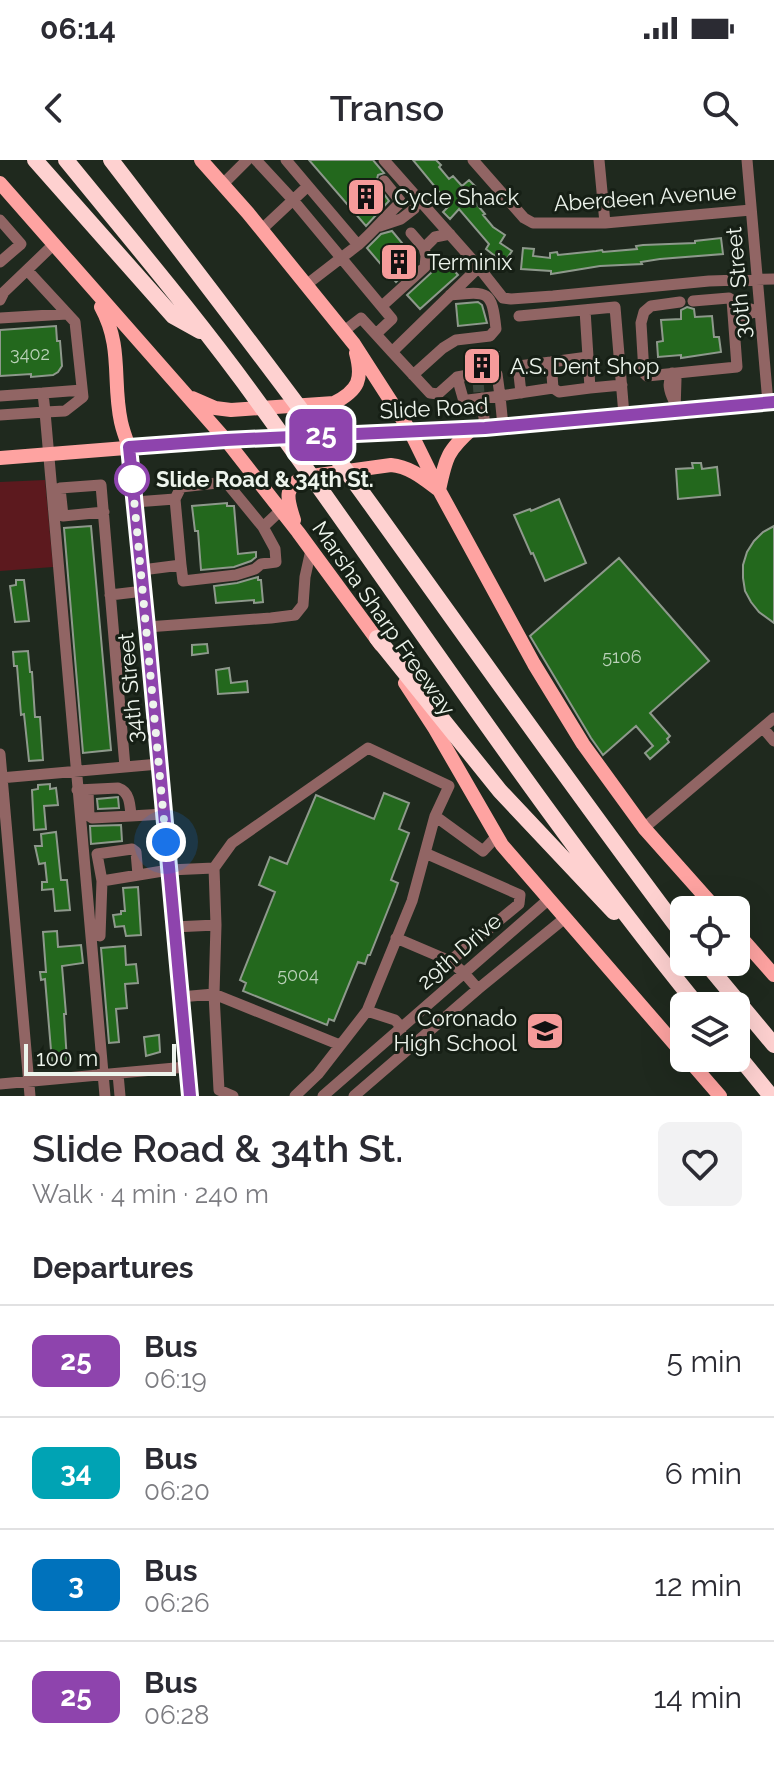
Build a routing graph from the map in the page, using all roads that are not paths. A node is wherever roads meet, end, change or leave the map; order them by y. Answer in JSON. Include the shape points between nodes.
{"nodes":[{"id":1,"x":35,"y":160,"type":"edge"},
{"id":2,"x":66,"y":160,"type":"edge"},
{"id":3,"x":111,"y":160,"type":"edge"},
{"id":4,"x":201,"y":160,"type":"edge"},
{"id":5,"x":247,"y":160,"type":"edge"},
{"id":6,"x":256,"y":160,"type":"edge"},
{"id":7,"x":286,"y":160,"type":"edge"},
{"id":8,"x":384,"y":160,"type":"edge"},
{"id":9,"x":473,"y":160,"type":"edge"},
{"id":10,"x":599,"y":160,"type":"edge"},
{"id":11,"x":747,"y":160,"type":"edge"},
{"id":12,"x":384,"y":181,"type":"dead end"},
{"id":13,"x":0,"y":183,"type":"edge"},
{"id":14,"x":222,"y":185,"type":"junction"},
{"id":15,"x":308,"y":186,"type":"junction"},
{"id":16,"x":293,"y":200,"type":"junction"},
{"id":17,"x":414,"y":209,"type":"dead end"},
{"id":18,"x":751,"y":210,"type":"junction"},
{"id":19,"x":0,"y":220,"type":"edge"},
{"id":20,"x":605,"y":223,"type":"junction"},
{"id":21,"x":379,"y":226,"type":"junction"},
{"id":22,"x":261,"y":230,"type":"junction"},
{"id":23,"x":411,"y":233,"type":"dead end"},
{"id":24,"x":450,"y":234,"type":"junction"},
{"id":25,"x":54,"y":244,"type":"junction"},
{"id":26,"x":358,"y":245,"type":"junction"},
{"id":27,"x":424,"y":248,"type":"junction"},
{"id":28,"x":14,"y":251,"type":"junction"},
{"id":29,"x":341,"y":259,"type":"junction"},
{"id":30,"x":0,"y":262,"type":"edge"},
{"id":31,"x":479,"y":267,"type":"junction"},
{"id":32,"x":28,"y":268,"type":"junction"},
{"id":33,"x":774,"y":279,"type":"edge"},
{"id":34,"x":757,"y":280,"type":"junction"},
{"id":35,"x":88,"y":283,"type":"junction"},
{"id":36,"x":306,"y":285,"type":"junction"},
{"id":37,"x":450,"y":295,"type":"junction"},
{"id":38,"x":0,"y":300,"type":"edge"},
{"id":39,"x":693,"y":301,"type":"dead end"},
{"id":40,"x":680,"y":302,"type":"dead end"},
{"id":41,"x":380,"y":304,"type":"junction"},
{"id":42,"x":585,"y":310,"type":"junction"},
{"id":43,"x":758,"y":311,"type":"junction"},
{"id":44,"x":733,"y":313,"type":"junction"},
{"id":45,"x":67,"y":314,"type":"junction"},
{"id":46,"x":519,"y":316,"type":"dead end"},
{"id":47,"x":0,"y":318,"type":"edge"},
{"id":48,"x":361,"y":318,"type":"junction"},
{"id":49,"x":344,"y":331,"type":"junction"},
{"id":50,"x":376,"y":334,"type":"junction"},
{"id":51,"x":209,"y":336,"type":"junction"},
{"id":52,"x":768,"y":340,"type":"edge"},
{"id":53,"x":354,"y":344,"type":"junction"},
{"id":54,"x":392,"y":352,"type":"junction"},
{"id":55,"x":588,"y":357,"type":"junction"},
{"id":56,"x":551,"y":362,"type":"junction"},
{"id":57,"x":672,"y":373,"type":"junction"},
{"id":58,"x":413,"y":375,"type":"junction"},
{"id":59,"x":459,"y":383,"type":"junction"},
{"id":60,"x":622,"y":385,"type":"junction"},
{"id":61,"x":473,"y":387,"type":"tunnel mouth"},
{"id":62,"x":553,"y":388,"type":"junction"},
{"id":63,"x":590,"y":388,"type":"junction"},
{"id":64,"x":82,"y":390,"type":"junction"},
{"id":65,"x":492,"y":391,"type":"junction"},
{"id":66,"x":43,"y":393,"type":"junction"},
{"id":67,"x":521,"y":393,"type":"junction"},
{"id":68,"x":0,"y":396,"type":"edge"},
{"id":69,"x":188,"y":396,"type":"junction"},
{"id":70,"x":771,"y":402,"type":"edge"},
{"id":71,"x":675,"y":406,"type":"junction"},
{"id":72,"x":45,"y":412,"type":"junction"},
{"id":73,"x":0,"y":415,"type":"edge"},
{"id":74,"x":624,"y":415,"type":"junction"},
{"id":75,"x":503,"y":426,"type":"junction"},
{"id":76,"x":479,"y":428,"type":"junction"},
{"id":77,"x":410,"y":431,"type":"junction"},
{"id":78,"x":226,"y":440,"type":"junction"},
{"id":79,"x":129,"y":447,"type":"junction"},
{"id":80,"x":48,"y":454,"type":"junction"},
{"id":81,"x":0,"y":458,"type":"edge"},
{"id":82,"x":439,"y":490,"type":"junction"},
{"id":83,"x":175,"y":499,"type":"junction"},
{"id":84,"x":135,"y":502,"type":"junction"},
{"id":85,"x":281,"y":510,"type":"junction"},
{"id":86,"x":104,"y":512,"type":"dead end"},
{"id":87,"x":263,"y":527,"type":"junction"},
{"id":88,"x":298,"y":532,"type":"junction"},
{"id":89,"x":311,"y":550,"type":"junction"},
{"id":90,"x":181,"y":565,"type":"junction"},
{"id":91,"x":142,"y":570,"type":"junction"},
{"id":92,"x":144,"y":591,"type":"junction"},
{"id":93,"x":110,"y":595,"type":"junction"},
{"id":94,"x":147,"y":627,"type":"junction"},
{"id":95,"x":377,"y":638,"type":"junction"},
{"id":96,"x":774,"y":718,"type":"edge"},
{"id":97,"x":763,"y":728,"type":"junction"},
{"id":98,"x":774,"y":741,"type":"edge"},
{"id":99,"x":0,"y":754,"type":"edge"},
{"id":100,"x":159,"y":764,"type":"junction"},
{"id":101,"x":125,"y":767,"type":"junction"},
{"id":102,"x":75,"y":771,"type":"junction"},
{"id":103,"x":1,"y":778,"type":"edge"},
{"id":104,"x":83,"y":790,"type":"junction"},
{"id":105,"x":164,"y":814,"type":"junction"},
{"id":106,"x":131,"y":816,"type":"junction"},
{"id":107,"x":435,"y":816,"type":"junction"},
{"id":108,"x":644,"y":828,"type":"junction"},
{"id":109,"x":497,"y":836,"type":"junction"},
{"id":110,"x":425,"y":853,"type":"junction"},
{"id":111,"x":214,"y":868,"type":"junction"},
{"id":112,"x":169,"y":870,"type":"junction"},
{"id":113,"x":138,"y":875,"type":"junction"},
{"id":114,"x":102,"y":881,"type":"junction"},
{"id":115,"x":705,"y":896,"type":"edge"},
{"id":116,"x":549,"y":899,"type":"junction"},
{"id":117,"x":670,"y":917,"type":"edge"},
{"id":118,"x":565,"y":918,"type":"junction"},
{"id":119,"x":216,"y":925,"type":"junction"},
{"id":120,"x":174,"y":927,"type":"junction"},
{"id":121,"x":100,"y":936,"type":"dead end"},
{"id":122,"x":396,"y":938,"type":"junction"},
{"id":123,"x":750,"y":948,"type":"edge"},
{"id":124,"x":450,"y":961,"type":"junction"},
{"id":125,"x":667,"y":968,"type":"junction"},
{"id":126,"x":464,"y":973,"type":"junction"},
{"id":127,"x":774,"y":975,"type":"edge"},
{"id":128,"x":717,"y":976,"type":"edge"},
{"id":129,"x":478,"y":989,"type":"junction"},
{"id":130,"x":687,"y":992,"type":"edge"},
{"id":131,"x":214,"y":994,"type":"junction"},
{"id":132,"x":180,"y":997,"type":"junction"},
{"id":133,"x":367,"y":1011,"type":"junction"},
{"id":134,"x":402,"y":1028,"type":"junction"},
{"id":135,"x":670,"y":1039,"type":"edge"},
{"id":136,"x":340,"y":1045,"type":"junction"},
{"id":137,"x":774,"y":1045,"type":"edge"},
{"id":138,"x":186,"y":1067,"type":"junction"},
{"id":139,"x":750,"y":1070,"type":"edge"},
{"id":140,"x":699,"y":1072,"type":"edge"},
{"id":141,"x":118,"y":1074,"type":"junction"},
{"id":142,"x":318,"y":1074,"type":"junction"},
{"id":143,"x":103,"y":1075,"type":"junction"},
{"id":144,"x":29,"y":1082,"type":"junction"},
{"id":145,"x":0,"y":1084,"type":"edge"},
{"id":146,"x":332,"y":1094,"type":"edge"},
{"id":147,"x":30,"y":1096,"type":"edge"},
{"id":148,"x":105,"y":1096,"type":"edge"},
{"id":149,"x":120,"y":1096,"type":"edge"},
{"id":150,"x":190,"y":1096,"type":"edge"},
{"id":151,"x":233,"y":1096,"type":"edge"},
{"id":152,"x":295,"y":1096,"type":"edge"},
{"id":153,"x":354,"y":1096,"type":"edge"},
{"id":154,"x":720,"y":1096,"type":"edge"},
{"id":155,"x":771,"y":1096,"type":"edge"}],
"edges":[{"from":1,"to":51,"type":"highway","via":[[173,316]]},
{"from":2,"to":51,"type":"highway","name":"Marsha Sharp Freeway"},
{"from":3,"to":117,"type":"highway","via":[[266,362]]},
{"from":4,"to":14,"type":"main road"},
{"from":5,"to":14,"type":"street"},
{"from":6,"to":16,"type":"street"},
{"from":7,"to":15,"type":"street"},
{"from":8,"to":24,"type":"street"},
{"from":9,"to":20,"type":"street","name":"Aberdeen Avenue","via":[[533,223]]},
{"from":10,"to":20,"type":"street"},
{"from":11,"to":18,"type":"street","name":"30th Street"},
{"from":12,"to":21,"type":"street","via":[[401,202]]},
{"from":13,"to":25,"type":"main road","name":"Marsha Sharp Freeway"},
{"from":14,"to":22,"type":"main road"},
{"from":15,"to":16,"type":"street"},
{"from":15,"to":26,"type":"street"},
{"from":16,"to":22,"type":"street"},
{"from":16,"to":29,"type":"street"},
{"from":17,"to":21,"type":"street"},
{"from":18,"to":20,"type":"street","name":"Aberdeen Avenue"},
{"from":18,"to":34,"type":"street","name":"30th Street"},
{"from":19,"to":28,"type":"street","via":[[21,244]]},
{"from":21,"to":26,"type":"street"},
{"from":22,"to":36,"type":"main road"},
{"from":23,"to":27,"type":"street"},
{"from":24,"to":27,"type":"street","via":[[435,237]]},
{"from":24,"to":31,"type":"street"},
{"from":25,"to":32,"type":"street"},
{"from":25,"to":35,"type":"main road","name":"Marsha Sharp Freeway"},
{"from":26,"to":29,"type":"street"},
{"from":27,"to":41,"type":"street","via":[[425,267]]},
{"from":28,"to":30,"type":"street"},
{"from":28,"to":32,"type":"street"},
{"from":29,"to":36,"type":"street"},
{"from":29,"to":41,"type":"street"},
{"from":31,"to":34,"type":"street","via":[[503,298],[511,299]]},
{"from":31,"to":37,"type":"street"},
{"from":32,"to":38,"type":"street"},
{"from":32,"to":45,"type":"street"},
{"from":33,"to":34,"type":"street"},
{"from":34,"to":43,"type":"street","name":"30th Street"},
{"from":35,"to":69,"type":"main road","name":"Marsha Sharp Freeway"},
{"from":35,"to":79,"type":"main road","name":"34th Street","via":[[112,331],[121,421]]},
{"from":36,"to":49,"type":"main road"},
{"from":37,"to":54,"type":"street"},
{"from":37,"to":58,"type":"street","via":[[479,292],[488,297],[496,329],[490,336],[456,340]]},
{"from":39,"to":44,"type":"street","via":[[729,298]]},
{"from":40,"to":57,"type":"street","via":[[651,306],[641,323],[644,373]]},
{"from":41,"to":48,"type":"street"},
{"from":41,"to":50,"type":"street","via":[[392,319]]},
{"from":42,"to":46,"type":"street"},
{"from":42,"to":55,"type":"street"},
{"from":42,"to":60,"type":"street","via":[[615,307]]},
{"from":43,"to":44,"type":"street","via":[[747,307]]},
{"from":43,"to":52,"type":"street","name":"30th Street"},
{"from":44,"to":57,"type":"street","via":[[737,367]]},
{"from":45,"to":47,"type":"street"},
{"from":45,"to":64,"type":"street","via":[[75,322]]},
{"from":48,"to":49,"type":"street"},
{"from":48,"to":50,"type":"street"},
{"from":49,"to":53,"type":"main road"},
{"from":50,"to":54,"type":"street"},
{"from":51,"to":125,"type":"highway","name":"Marsha Sharp Freeway"},
{"from":52,"to":70,"type":"street","name":"30th Street"},
{"from":53,"to":69,"type":"main road","via":[[360,376],[346,397],[334,403],[231,410]]},
{"from":53,"to":77,"type":"main road"},
{"from":54,"to":58,"type":"street"},
{"from":55,"to":56,"type":"street"},
{"from":55,"to":63,"type":"street"},
{"from":56,"to":62,"type":"street"},
{"from":56,"to":67,"type":"street","via":[[518,366]]},
{"from":57,"to":71,"type":"street"},
{"from":58,"to":59,"type":"street","via":[[430,393]]},
{"from":59,"to":61,"type":"street"},
{"from":59,"to":65,"type":"street","via":[[468,400]]},
{"from":59,"to":65,"type":"street","via":[[494,372]]},
{"from":60,"to":63,"type":"street"},
{"from":60,"to":74,"type":"street"},
{"from":62,"to":63,"type":"street"},
{"from":62,"to":67,"type":"street"},
{"from":64,"to":66,"type":"street"},
{"from":64,"to":72,"type":"street","via":[[83,397],[65,411]]},
{"from":65,"to":67,"type":"street"},
{"from":65,"to":75,"type":"street"},
{"from":65,"to":76,"type":"street"},
{"from":66,"to":68,"type":"street"},
{"from":66,"to":72,"type":"street"},
{"from":69,"to":78,"type":"main road","name":"Marsha Sharp Freeway"},
{"from":70,"to":71,"type":"main road","name":"Slide Road"},
{"from":71,"to":74,"type":"main road","name":"Slide Road"},
{"from":72,"to":73,"type":"street"},
{"from":72,"to":80,"type":"street"},
{"from":74,"to":75,"type":"main road","name":"Slide Road"},
{"from":75,"to":76,"type":"main road","name":"Slide Road"},
{"from":76,"to":77,"type":"main road","name":"Slide Road"},
{"from":76,"to":82,"type":"main road","via":[[454,444]]},
{"from":77,"to":78,"type":"main road","name":"Slide Road"},
{"from":77,"to":82,"type":"main road"},
{"from":78,"to":79,"type":"main road","name":"Slide Road"},
{"from":78,"to":85,"type":"main road","name":"Marsha Sharp Freeway"},
{"from":79,"to":80,"type":"main road","name":"Slide Road"},
{"from":79,"to":84,"type":"main road","name":"34th Street"},
{"from":80,"to":81,"type":"main road","name":"Slide Road"},
{"from":80,"to":102,"type":"street"},
{"from":82,"to":88,"type":"main road","via":[[414,472],[391,465],[304,477],[294,481],[288,500]]},
{"from":82,"to":108,"type":"main road","via":[[566,717]]},
{"from":83,"to":84,"type":"street"},
{"from":83,"to":87,"type":"street","via":[[181,487],[226,482]]},
{"from":83,"to":90,"type":"street"},
{"from":84,"to":91,"type":"main road","name":"34th Street"},
{"from":85,"to":87,"type":"street"},
{"from":85,"to":88,"type":"main road","name":"Marsha Sharp Freeway"},
{"from":86,"to":93,"type":"street"},
{"from":87,"to":90,"type":"street","via":[[276,562],[236,575],[183,581]]},
{"from":88,"to":89,"type":"main road","name":"Marsha Sharp Freeway"},
{"from":89,"to":94,"type":"street","via":[[303,605],[295,615]]},
{"from":89,"to":95,"type":"main road","name":"Marsha Sharp Freeway"},
{"from":90,"to":91,"type":"street"},
{"from":91,"to":92,"type":"main road","name":"34th Street"},
{"from":92,"to":93,"type":"street"},
{"from":92,"to":94,"type":"main road","name":"34th Street"},
{"from":93,"to":101,"type":"street"},
{"from":94,"to":100,"type":"main road","name":"34th Street"},
{"from":95,"to":109,"type":"main road","name":"Marsha Sharp Freeway"},
{"from":95,"to":125,"type":"highway","via":[[500,791]]},
{"from":96,"to":97,"type":"street"},
{"from":97,"to":98,"type":"street"},
{"from":97,"to":108,"type":"street"},
{"from":99,"to":103,"type":"street"},
{"from":100,"to":101,"type":"street"},
{"from":100,"to":105,"type":"main road","name":"34th Street"},
{"from":101,"to":102,"type":"street"},
{"from":102,"to":103,"type":"street"},
{"from":102,"to":104,"type":"street"},
{"from":103,"to":144,"type":"street"},
{"from":104,"to":106,"type":"street","via":[[123,790]]},
{"from":104,"to":106,"type":"street","via":[[92,818]]},
{"from":104,"to":143,"type":"street"},
{"from":105,"to":106,"type":"street"},
{"from":105,"to":112,"type":"main road","name":"34th Street"},
{"from":107,"to":109,"type":"street","via":[[483,851]]},
{"from":107,"to":110,"type":"street"},
{"from":107,"to":111,"type":"street","via":[[449,786],[368,748],[232,843]]},
{"from":108,"to":115,"type":"main road"},
{"from":109,"to":116,"type":"main road","name":"Marsha Sharp Freeway"},
{"from":110,"to":122,"type":"street"},
{"from":110,"to":124,"type":"street","via":[[520,895],[519,904]]},
{"from":111,"to":112,"type":"street"},
{"from":111,"to":119,"type":"street"},
{"from":112,"to":113,"type":"street"},
{"from":112,"to":120,"type":"main road","name":"34th Street"},
{"from":113,"to":114,"type":"street"},
{"from":113,"to":114,"type":"street","via":[[132,849],[97,854]]},
{"from":114,"to":121,"type":"street"},
{"from":116,"to":118,"type":"main road","name":"Marsha Sharp Freeway"},
{"from":116,"to":126,"type":"street","name":"29th Drive"},
{"from":118,"to":129,"type":"street","name":"29th Drive"},
{"from":118,"to":135,"type":"main road","name":"Marsha Sharp Freeway"},
{"from":119,"to":120,"type":"street"},
{"from":119,"to":131,"type":"street"},
{"from":120,"to":132,"type":"main road","name":"34th Street"},
{"from":122,"to":124,"type":"street"},
{"from":122,"to":133,"type":"street"},
{"from":123,"to":127,"type":"main road"},
{"from":124,"to":126,"type":"street"},
{"from":125,"to":130,"type":"highway","name":"Marsha Sharp Freeway"},
{"from":126,"to":129,"type":"street"},
{"from":126,"to":134,"type":"street","name":"29th Drive"},
{"from":128,"to":137,"type":"highway"},
{"from":129,"to":153,"type":"street","name":"29th Drive"},
{"from":131,"to":132,"type":"street"},
{"from":131,"to":136,"type":"street"},
{"from":131,"to":151,"type":"street","via":[[219,1090]]},
{"from":132,"to":138,"type":"main road","name":"34th Street"},
{"from":133,"to":134,"type":"street","via":[[395,1020]]},
{"from":133,"to":136,"type":"street"},
{"from":134,"to":146,"type":"street","name":"29th Drive"},
{"from":136,"to":142,"type":"street"},
{"from":138,"to":141,"type":"street"},
{"from":138,"to":150,"type":"main road","name":"34th Street"},
{"from":139,"to":155,"type":"highway"},
{"from":140,"to":154,"type":"main road","name":"Marsha Sharp Freeway"},
{"from":141,"to":143,"type":"street"},
{"from":141,"to":149,"type":"street"},
{"from":142,"to":146,"type":"street"},
{"from":142,"to":152,"type":"street"},
{"from":143,"to":144,"type":"street"},
{"from":143,"to":148,"type":"street"},
{"from":144,"to":145,"type":"street"},
{"from":144,"to":147,"type":"street"}]}
